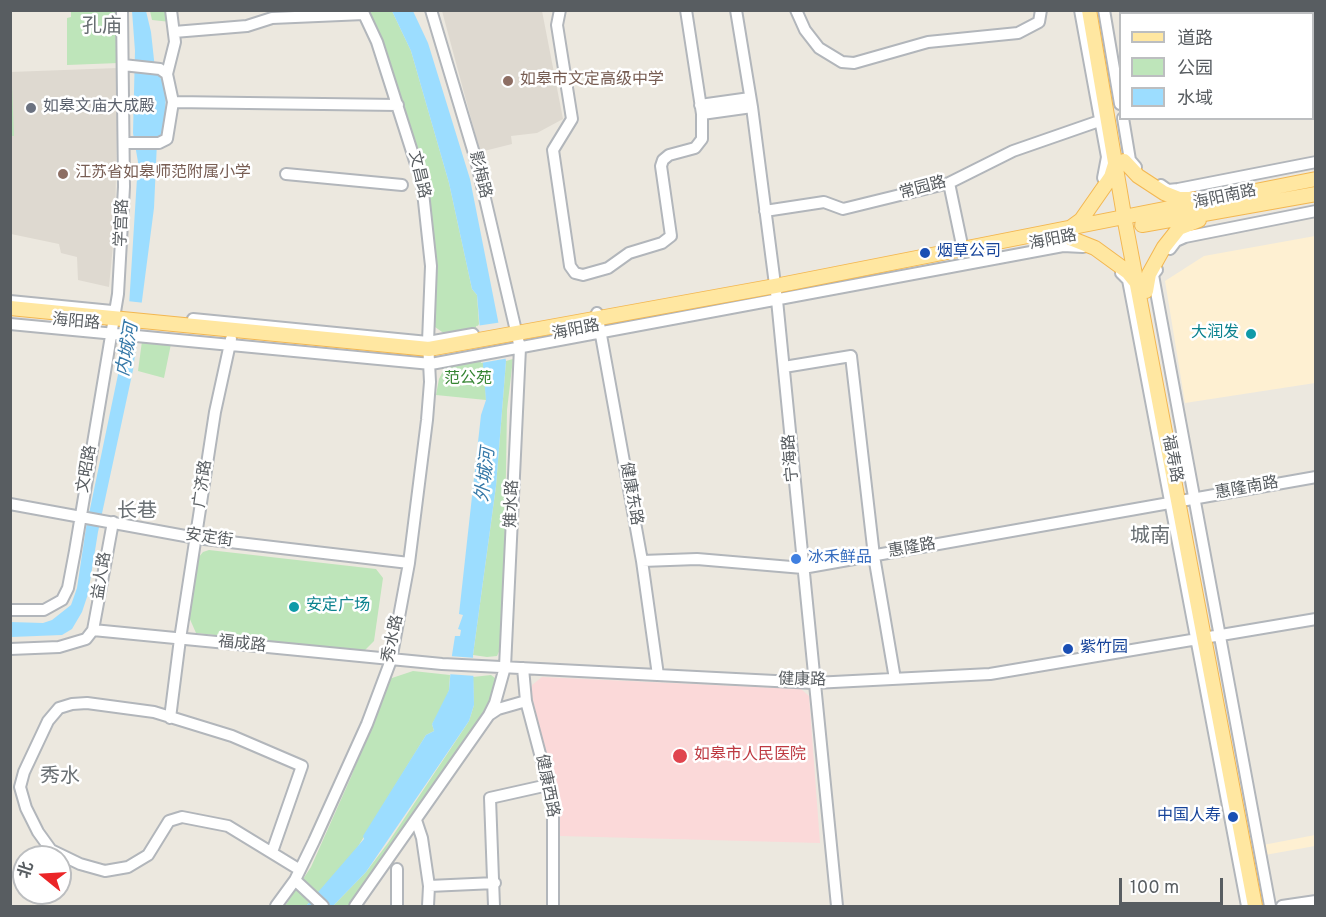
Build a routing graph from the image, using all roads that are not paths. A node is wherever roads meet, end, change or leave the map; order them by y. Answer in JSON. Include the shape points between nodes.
{"nodes":[{"id":1,"x":122,"y":10,"type":"edge"},
{"id":2,"x":171,"y":10,"type":"edge"},
{"id":3,"x":431,"y":10,"type":"edge"},
{"id":4,"x":560,"y":10,"type":"edge"},
{"id":5,"x":686,"y":10,"type":"edge"},
{"id":6,"x":736,"y":10,"type":"edge"},
{"id":7,"x":796,"y":10,"type":"edge"},
{"id":8,"x":1041,"y":10,"type":"edge"},
{"id":9,"x":1080,"y":10,"type":"edge"},
{"id":10,"x":1089,"y":10,"type":"edge"},
{"id":11,"x":1096,"y":10,"type":"edge"},
{"id":12,"x":1104,"y":10,"type":"edge"},
{"id":13,"x":363,"y":12,"type":"edge"},
{"id":14,"x":174,"y":32,"type":"junction"},
{"id":15,"x":129,"y":65,"type":"junction"},
{"id":16,"x":168,"y":74,"type":"junction"},
{"id":17,"x":1119,"y":99,"type":"edge"},
{"id":18,"x":173,"y":102,"type":"junction"},
{"id":19,"x":751,"y":103,"type":"junction"},
{"id":20,"x":398,"y":105,"type":"junction"},
{"id":21,"x":701,"y":109,"type":"junction"},
{"id":22,"x":1116,"y":119,"type":"edge"},
{"id":23,"x":130,"y":143,"type":"junction"},
{"id":24,"x":1120,"y":161,"type":"junction"},
{"id":25,"x":1316,"y":162,"type":"edge"},
{"id":26,"x":286,"y":174,"type":"dead end"},
{"id":27,"x":1316,"y":179,"type":"edge"},
{"id":28,"x":949,"y":183,"type":"junction"},
{"id":29,"x":402,"y":185,"type":"dead end"},
{"id":30,"x":1316,"y":194,"type":"edge"},
{"id":31,"x":1220,"y":205,"type":"junction"},
{"id":32,"x":765,"y":211,"type":"junction"},
{"id":33,"x":1316,"y":211,"type":"edge"},
{"id":34,"x":1130,"y":222,"type":"junction"},
{"id":35,"x":1069,"y":234,"type":"junction"},
{"id":36,"x":962,"y":245,"type":"junction"},
{"id":37,"x":1142,"y":287,"type":"junction"},
{"id":38,"x":775,"y":290,"type":"junction"},
{"id":39,"x":10,"y":301,"type":"edge"},
{"id":40,"x":10,"y":308,"type":"edge"},
{"id":41,"x":10,"y":317,"type":"edge"},
{"id":42,"x":119,"y":323,"type":"junction"},
{"id":43,"x":599,"y":323,"type":"junction"},
{"id":44,"x":10,"y":324,"type":"edge"},
{"id":45,"x":233,"y":334,"type":"junction"},
{"id":46,"x":514,"y":338,"type":"junction"},
{"id":47,"x":429,"y":352,"type":"junction"},
{"id":48,"x":784,"y":368,"type":"junction"},
{"id":49,"x":1316,"y":477,"type":"edge"},
{"id":50,"x":1182,"y":500,"type":"junction"},
{"id":51,"x":10,"y":504,"type":"edge"},
{"id":52,"x":82,"y":517,"type":"junction"},
{"id":53,"x":111,"y":522,"type":"junction"},
{"id":54,"x":196,"y":538,"type":"junction"},
{"id":55,"x":873,"y":556,"type":"junction"},
{"id":56,"x":642,"y":561,"type":"junction"},
{"id":57,"x":408,"y":563,"type":"junction"},
{"id":58,"x":803,"y":568,"type":"junction"},
{"id":59,"x":10,"y":610,"type":"edge"},
{"id":60,"x":1316,"y":619,"type":"edge"},
{"id":61,"x":93,"y":630,"type":"junction"},
{"id":62,"x":1207,"y":637,"type":"junction"},
{"id":63,"x":180,"y":639,"type":"junction"},
{"id":64,"x":10,"y":649,"type":"edge"},
{"id":65,"x":391,"y":660,"type":"junction"},
{"id":66,"x":505,"y":668,"type":"junction"},
{"id":67,"x":522,"y":668,"type":"junction"},
{"id":68,"x":658,"y":675,"type":"junction"},
{"id":69,"x":895,"y":679,"type":"junction"},
{"id":70,"x":814,"y":683,"type":"junction"},
{"id":71,"x":526,"y":702,"type":"junction"},
{"id":72,"x":489,"y":715,"type":"junction"},
{"id":73,"x":170,"y":718,"type":"junction"},
{"id":74,"x":15,"y":786,"type":"edge"},
{"id":75,"x":548,"y":786,"type":"junction"},
{"id":76,"x":416,"y":820,"type":"junction"},
{"id":77,"x":272,"y":852,"type":"junction"},
{"id":78,"x":397,"y":869,"type":"dead end"},
{"id":79,"x":298,"y":875,"type":"junction"},
{"id":80,"x":495,"y":883,"type":"junction"},
{"id":81,"x":429,"y":886,"type":"junction"},
{"id":82,"x":1316,"y":901,"type":"edge"},
{"id":83,"x":276,"y":906,"type":"edge"},
{"id":84,"x":323,"y":906,"type":"edge"},
{"id":85,"x":356,"y":906,"type":"edge"},
{"id":86,"x":397,"y":906,"type":"edge"},
{"id":87,"x":428,"y":906,"type":"edge"},
{"id":88,"x":494,"y":906,"type":"edge"},
{"id":89,"x":554,"y":906,"type":"edge"},
{"id":90,"x":837,"y":906,"type":"edge"},
{"id":91,"x":1247,"y":906,"type":"edge"},
{"id":92,"x":1255,"y":906,"type":"edge"},
{"id":93,"x":1262,"y":906,"type":"edge"},
{"id":94,"x":1270,"y":906,"type":"edge"},
{"id":95,"x":1282,"y":906,"type":"edge"}],
"edges":[{"from":1,"to":15,"type":"street","name":"学宫路"},
{"from":2,"to":14,"type":"street"},
{"from":3,"to":46,"type":"street","name":"影梅路","via":[[476,160]]},
{"from":4,"to":21,"type":"street","via":[[557,26],[572,119],[553,150],[570,266],[575,273],[596,272],[629,253],[669,240],[661,166],[663,160],[700,145]]},
{"from":5,"to":21,"type":"street"},
{"from":6,"to":19,"type":"street","name":"宁海路"},
{"from":7,"to":8,"type":"street","via":[[819,48],[842,62],[854,63],[928,42],[1018,33],[1039,22]]},
{"from":9,"to":22,"type":"street"},
{"from":10,"to":22,"type":"main road","name":"福寿路"},
{"from":11,"to":22,"type":"main road","name":"福寿路"},
{"from":12,"to":17,"type":"street"},
{"from":13,"to":14,"type":"street","via":[[272,18],[247,26]]},
{"from":13,"to":20,"type":"street","name":"文昌路"},
{"from":14,"to":16,"type":"street"},
{"from":15,"to":16,"type":"street","via":[[157,67]]},
{"from":15,"to":23,"type":"street","name":"学宫路"},
{"from":16,"to":18,"type":"street"},
{"from":18,"to":20,"type":"street"},
{"from":18,"to":23,"type":"street","via":[[167,139],[159,143]]},
{"from":19,"to":21,"type":"street"},
{"from":19,"to":32,"type":"street","name":"宁海路"},
{"from":20,"to":47,"type":"street","name":"文昌路","via":[[422,183],[431,266]]},
{"from":22,"to":24,"type":"main road","name":"福寿路"},
{"from":22,"to":25,"type":"street","via":[[1130,160],[1139,171],[1168,189]]},
{"from":22,"to":28,"type":"street","name":"常园路","via":[[1013,151]]},
{"from":22,"to":36,"type":"street","via":[[1107,167],[1078,217],[1068,223]]},
{"from":23,"to":42,"type":"street","name":"学宫路"},
{"from":24,"to":31,"type":"main road","via":[[1171,196]]},
{"from":24,"to":34,"type":"main road","name":"福寿路"},
{"from":24,"to":35,"type":"main road"},
{"from":26,"to":29,"type":"street"},
{"from":27,"to":31,"type":"main road","name":"海阳南路"},
{"from":28,"to":32,"type":"street","name":"常园路","via":[[843,209],[824,202]]},
{"from":28,"to":36,"type":"street"},
{"from":30,"to":31,"type":"main road","name":"海阳南路"},
{"from":31,"to":34,"type":"main road","name":"海阳南路"},
{"from":31,"to":37,"type":"main road","via":[[1179,228]]},
{"from":32,"to":38,"type":"street","name":"宁海路"},
{"from":33,"to":50,"type":"street","via":[[1176,241],[1153,275]]},
{"from":34,"to":35,"type":"main road","name":"海阳路"},
{"from":34,"to":37,"type":"main road","name":"福寿路"},
{"from":35,"to":37,"type":"main road","via":[[1095,248]]},
{"from":35,"to":38,"type":"main road","name":"海阳路"},
{"from":36,"to":38,"type":"street"},
{"from":37,"to":50,"type":"main road","name":"福寿路"},
{"from":38,"to":43,"type":"main road","name":"海阳路"},
{"from":38,"to":48,"type":"street","name":"宁海路"},
{"from":38,"to":50,"type":"street","via":[[1064,246],[1088,249],[1128,280]]},
{"from":39,"to":42,"type":"street"},
{"from":40,"to":42,"type":"main road","name":"海阳路"},
{"from":41,"to":42,"type":"main road","name":"海阳路"},
{"from":42,"to":44,"type":"street"},
{"from":42,"to":45,"type":"main road","name":"海阳路"},
{"from":42,"to":52,"type":"street","name":"文昭路"},
{"from":43,"to":46,"type":"main road","name":"海阳路"},
{"from":43,"to":56,"type":"street","name":"健康东路"},
{"from":45,"to":47,"type":"main road","name":"海阳路"},
{"from":45,"to":54,"type":"street","name":"广济路","via":[[215,412]]},
{"from":46,"to":47,"type":"main road","name":"海阳路"},
{"from":46,"to":66,"type":"street","name":"雉水路"},
{"from":47,"to":57,"type":"street","name":"秀水路","via":[[427,420]]},
{"from":48,"to":55,"type":"street","via":[[851,356]]},
{"from":48,"to":58,"type":"street","name":"宁海路"},
{"from":49,"to":50,"type":"street","name":"惠隆南路"},
{"from":50,"to":55,"type":"street","name":"惠隆路"},
{"from":50,"to":62,"type":"main road","name":"福寿路"},
{"from":51,"to":52,"type":"street","name":"安定街"},
{"from":52,"to":53,"type":"street","name":"安定街"},
{"from":52,"to":59,"type":"street","name":"文昭路","via":[[68,588],[62,600],[44,610]]},
{"from":53,"to":54,"type":"street","name":"安定街"},
{"from":53,"to":61,"type":"street","name":"益人路"},
{"from":54,"to":57,"type":"street","name":"安定街"},
{"from":54,"to":63,"type":"street","name":"广济路"},
{"from":55,"to":58,"type":"street","name":"惠隆路"},
{"from":55,"to":69,"type":"street"},
{"from":56,"to":58,"type":"street","name":"惠隆路","via":[[697,559]]},
{"from":56,"to":68,"type":"street","name":"健康东路"},
{"from":57,"to":65,"type":"street","name":"秀水路"},
{"from":58,"to":70,"type":"street","name":"宁海路"},
{"from":60,"to":62,"type":"street","name":"健康路"},
{"from":61,"to":63,"type":"street","name":"福成路"},
{"from":61,"to":64,"type":"street","via":[[86,639],[59,647]]},
{"from":62,"to":69,"type":"street","name":"健康路","via":[[990,674]]},
{"from":62,"to":91,"type":"street"},
{"from":62,"to":92,"type":"main road","name":"福寿路"},
{"from":62,"to":93,"type":"main road","name":"福寿路"},
{"from":62,"to":94,"type":"street"},
{"from":63,"to":65,"type":"street","name":"福成路"},
{"from":63,"to":73,"type":"street","name":"广济路"},
{"from":65,"to":66,"type":"street","name":"健康路"},
{"from":65,"to":79,"type":"street","name":"秀水路","via":[[352,759]]},
{"from":66,"to":67,"type":"street","name":"健康路"},
{"from":66,"to":72,"type":"street","name":"雉水路"},
{"from":67,"to":68,"type":"street","name":"健康路"},
{"from":67,"to":71,"type":"street","name":"健康西路"},
{"from":68,"to":70,"type":"street","name":"健康路"},
{"from":69,"to":70,"type":"street","name":"健康路"},
{"from":70,"to":90,"type":"street","name":"宁海路"},
{"from":71,"to":72,"type":"street"},
{"from":71,"to":75,"type":"street","name":"健康西路"},
{"from":72,"to":76,"type":"street"},
{"from":73,"to":74,"type":"street","via":[[154,712],[87,703],[59,708],[38,739]]},
{"from":73,"to":77,"type":"street","via":[[232,736],[302,766]]},
{"from":74,"to":77,"type":"street","via":[[51,850],[105,871],[128,867],[148,855],[169,821],[182,817],[228,826]]},
{"from":75,"to":80,"type":"street","via":[[490,798]]},
{"from":75,"to":89,"type":"street","name":"健康西路","via":[[554,816]]},
{"from":76,"to":81,"type":"street"},
{"from":76,"to":85,"type":"street"},
{"from":77,"to":79,"type":"street"},
{"from":78,"to":86,"type":"street"},
{"from":79,"to":83,"type":"street","name":"秀水路"},
{"from":79,"to":84,"type":"street"},
{"from":80,"to":81,"type":"street"},
{"from":80,"to":88,"type":"street"},
{"from":81,"to":87,"type":"street"},
{"from":82,"to":95,"type":"street"}]}
